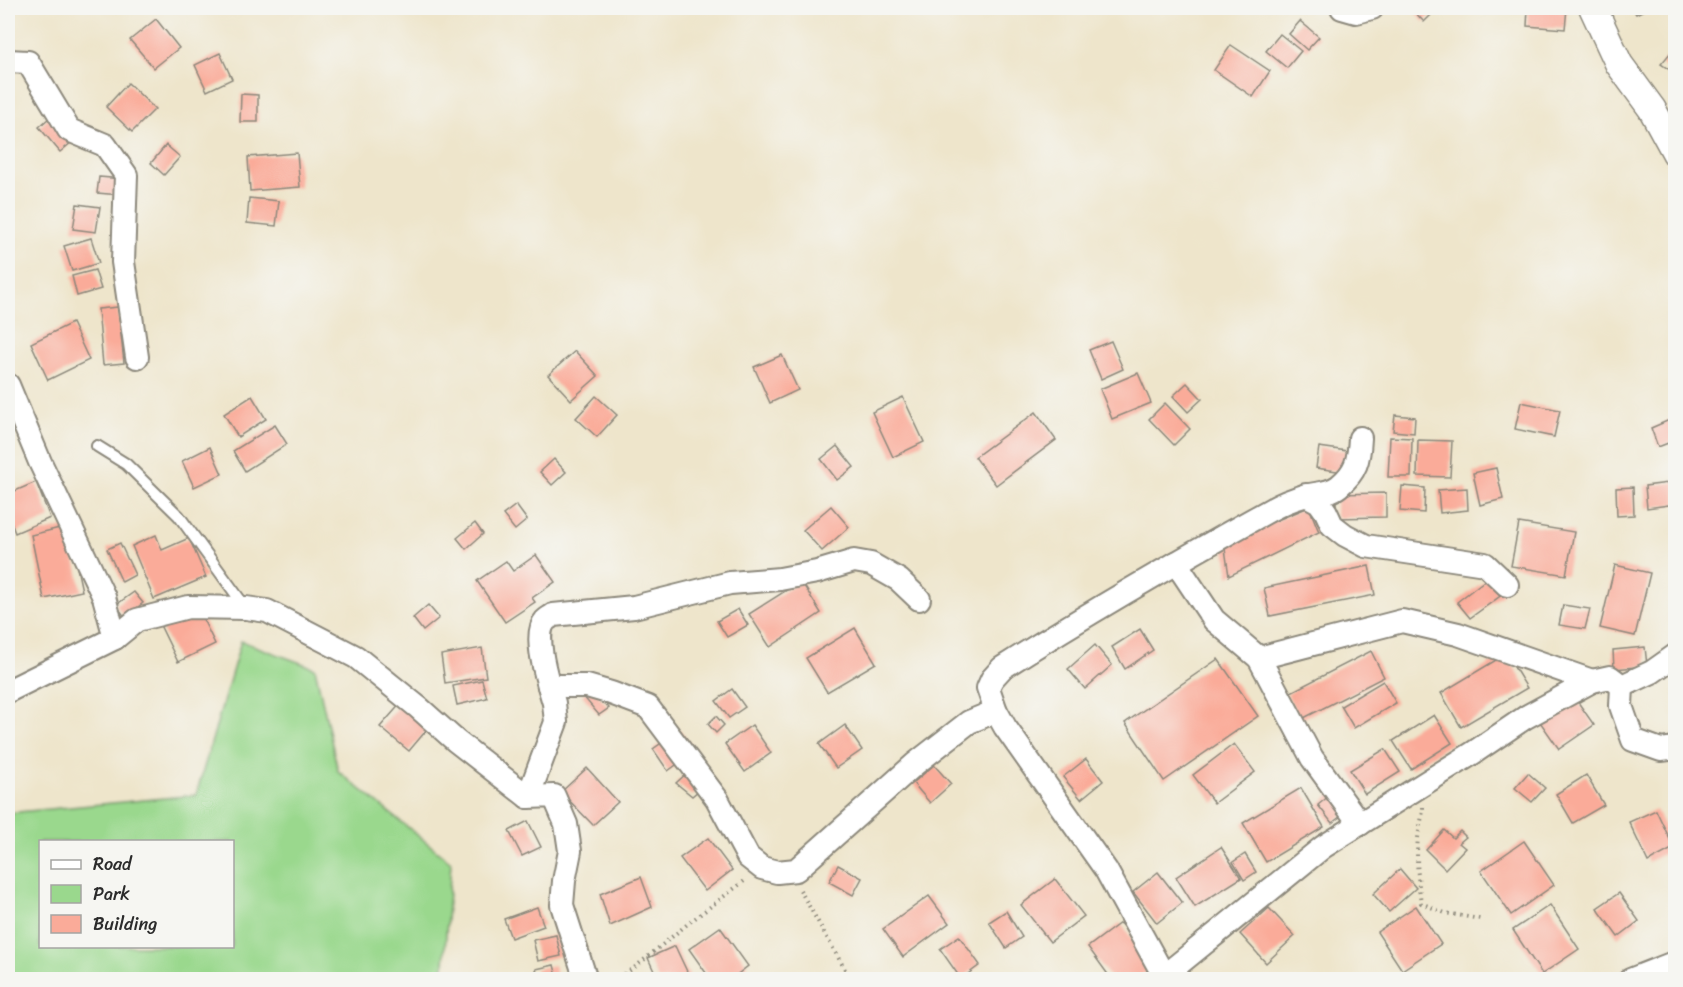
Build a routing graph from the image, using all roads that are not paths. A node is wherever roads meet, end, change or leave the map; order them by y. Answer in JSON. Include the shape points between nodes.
{"nodes":[{"id":1,"x":1342,"y":8,"type":"edge"},
{"id":2,"x":1372,"y":8,"type":"edge"},
{"id":3,"x":1593,"y":8,"type":"edge"},
{"id":4,"x":8,"y":61,"type":"edge"},
{"id":5,"x":1676,"y":153,"type":"edge"},
{"id":6,"x":137,"y":357,"type":"dead end"},
{"id":7,"x":8,"y":385,"type":"edge"},
{"id":8,"x":1360,"y":438,"type":"dead end"},
{"id":9,"x":97,"y":446,"type":"dead end"},
{"id":10,"x":1306,"y":495,"type":"junction"},
{"id":11,"x":1176,"y":563,"type":"junction"},
{"id":12,"x":1507,"y":585,"type":"dead end"},
{"id":13,"x":919,"y":599,"type":"dead end"},
{"id":14,"x":246,"y":608,"type":"junction"},
{"id":15,"x":115,"y":638,"type":"junction"},
{"id":16,"x":1676,"y":655,"type":"edge"},
{"id":17,"x":1260,"y":658,"type":"junction"},
{"id":18,"x":1592,"y":681,"type":"junction"},
{"id":19,"x":549,"y":686,"type":"junction"},
{"id":20,"x":1622,"y":686,"type":"junction"},
{"id":21,"x":8,"y":691,"type":"edge"},
{"id":22,"x":996,"y":711,"type":"junction"},
{"id":23,"x":1676,"y":748,"type":"edge"},
{"id":24,"x":528,"y":797,"type":"junction"},
{"id":25,"x":1360,"y":824,"type":"junction"},
{"id":26,"x":1676,"y":962,"type":"edge"},
{"id":27,"x":1165,"y":978,"type":"edge"},
{"id":28,"x":586,"y":980,"type":"edge"},
{"id":29,"x":1630,"y":980,"type":"edge"}],
"edges":[{"from":1,"to":2,"type":"street","via":[[1356,12]]},
{"from":3,"to":5,"type":"street","via":[[1619,64],[1652,109]]},
{"from":4,"to":6,"type":"street","via":[[28,62],[69,130],[105,145],[126,175],[123,262]]},
{"from":7,"to":15,"type":"street","via":[[104,597]]},
{"from":8,"to":10,"type":"street","via":[[1360,456],[1351,476],[1336,488]]},
{"from":9,"to":14,"type":"lane","via":[[126,464],[180,516]]},
{"from":10,"to":11,"type":"street","via":[[1279,505]]},
{"from":10,"to":12,"type":"street","via":[[1319,502],[1332,525],[1366,546],[1485,564]]},
{"from":11,"to":17,"type":"street","via":[[1214,620]]},
{"from":11,"to":22,"type":"street","via":[[1002,668],[988,688]]},
{"from":13,"to":19,"type":"street","via":[[899,580],[871,564],[854,561],[780,579],[730,583],[634,607],[553,615],[541,627]]},
{"from":14,"to":15,"type":"street","via":[[188,607],[137,620]]},
{"from":14,"to":24,"type":"street","via":[[267,611],[356,657]]},
{"from":15,"to":21,"type":"street"},
{"from":16,"to":20,"type":"street"},
{"from":17,"to":18,"type":"street","via":[[1402,621],[1458,634]]},
{"from":17,"to":25,"type":"street","via":[[1312,758]]},
{"from":18,"to":20,"type":"street","via":[[1610,677]]},
{"from":18,"to":25,"type":"street","via":[[1526,717]]},
{"from":19,"to":22,"type":"street","via":[[587,686],[648,707],[717,799],[748,857],[762,868],[777,872],[796,870],[915,764],[969,722]]},
{"from":19,"to":24,"type":"street","via":[[556,722]]},
{"from":20,"to":23,"type":"street","via":[[1621,706],[1633,740],[1660,750]]},
{"from":22,"to":27,"type":"street","via":[[1106,870]]},
{"from":24,"to":28,"type":"street","via":[[554,796],[566,824],[570,851],[562,905]]},
{"from":25,"to":27,"type":"street","via":[[1323,847]]},
{"from":26,"to":29,"type":"street"}]}
